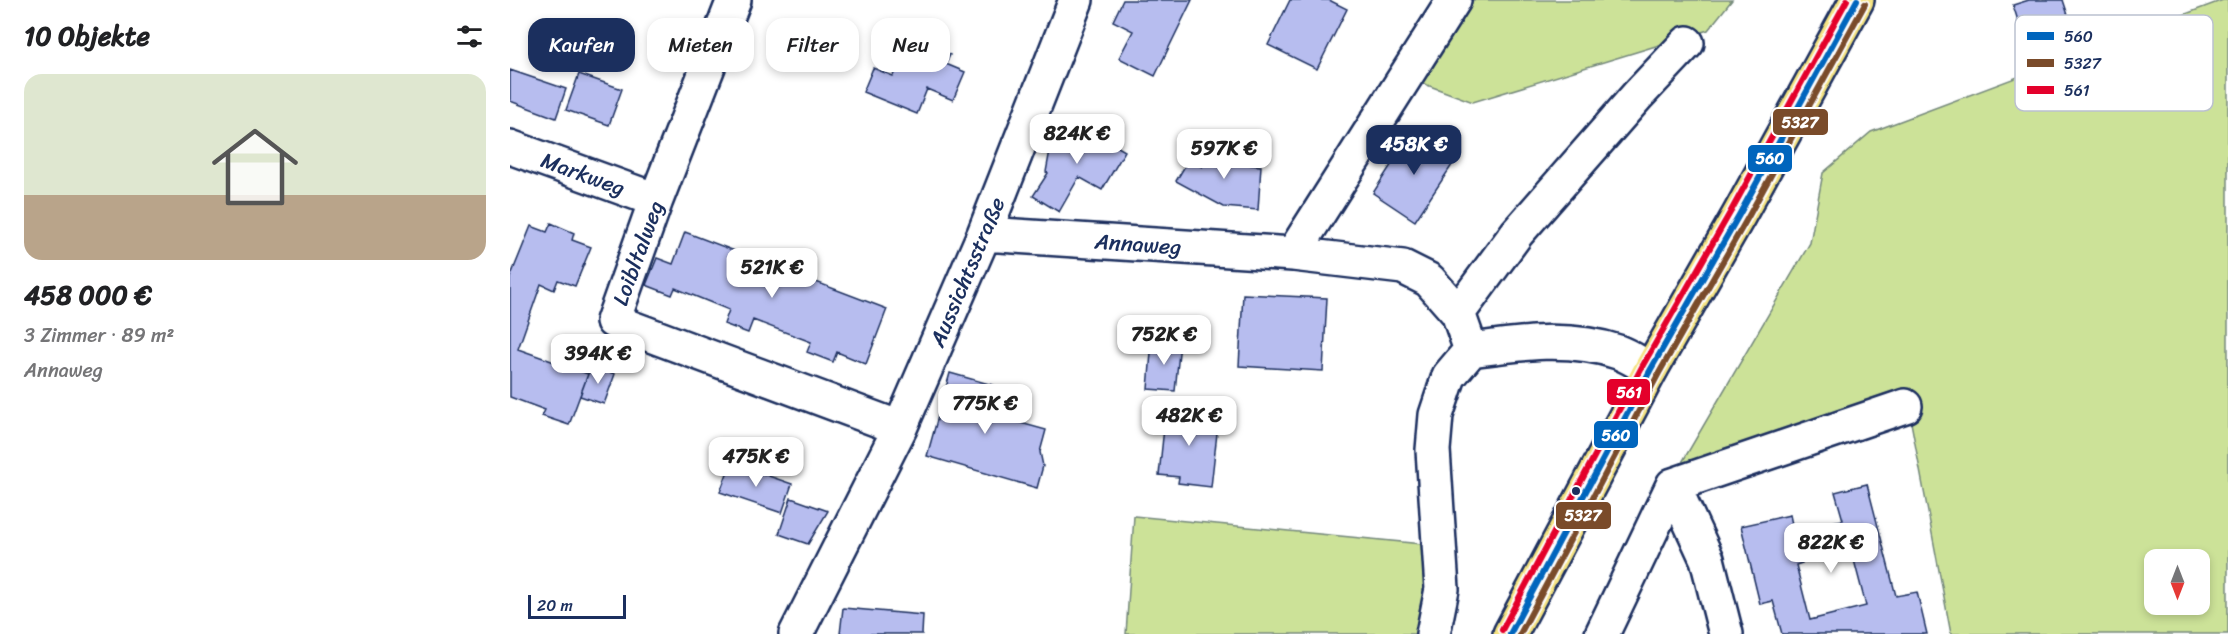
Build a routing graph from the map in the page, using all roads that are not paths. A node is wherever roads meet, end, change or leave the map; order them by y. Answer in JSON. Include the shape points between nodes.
{"nodes":[{"id":1,"x":734,"y":0,"type":"edge"},
{"id":2,"x":1076,"y":0,"type":"edge"},
{"id":3,"x":1454,"y":0,"type":"edge"},
{"id":4,"x":1857,"y":0,"type":"edge"},
{"id":5,"x":1687,"y":43,"type":"dead end"},
{"id":6,"x":510,"y":147,"type":"edge"},
{"id":7,"x":656,"y":200,"type":"junction"},
{"id":8,"x":984,"y":234,"type":"junction"},
{"id":9,"x":1293,"y":254,"type":"junction"},
{"id":10,"x":1458,"y":313,"type":"junction"},
{"id":11,"x":1471,"y":350,"type":"junction"},
{"id":12,"x":1651,"y":369,"type":"junction"},
{"id":13,"x":1905,"y":406,"type":"dead end"},
{"id":14,"x":900,"y":428,"type":"junction"},
{"id":15,"x":1673,"y":485,"type":"junction"},
{"id":16,"x":796,"y":634,"type":"edge"},
{"id":17,"x":1433,"y":634,"type":"edge"},
{"id":18,"x":1510,"y":634,"type":"edge"},
{"id":19,"x":1602,"y":634,"type":"edge"},
{"id":20,"x":1726,"y":634,"type":"edge"}],
"edges":[{"from":1,"to":7,"type":"street","name":"Loibltalweg"},
{"from":2,"to":8,"type":"street","name":"Aussichtsstraße"},
{"from":3,"to":9,"type":"street"},
{"from":4,"to":12,"type":"main road"},
{"from":5,"to":10,"type":"street","via":[[1516,233]]},
{"from":6,"to":7,"type":"street","name":"Markweg"},
{"from":7,"to":14,"type":"street","name":"Loibltalweg","via":[[613,321]]},
{"from":8,"to":9,"type":"street","name":"Annaweg"},
{"from":8,"to":14,"type":"street","name":"Aussichtsstraße"},
{"from":9,"to":10,"type":"street","name":"Annaweg","via":[[1403,267],[1429,280]]},
{"from":10,"to":11,"type":"street","name":"Annaweg"},
{"from":11,"to":12,"type":"street","via":[[1528,342],[1577,343],[1619,352]]},
{"from":11,"to":17,"type":"street","via":[[1449,376],[1436,415],[1433,450],[1442,589]]},
{"from":12,"to":18,"type":"main road"},
{"from":13,"to":15,"type":"street"},
{"from":14,"to":16,"type":"street","name":"Aussichtsstraße"},
{"from":15,"to":19,"type":"street"},
{"from":15,"to":20,"type":"street","via":[[1707,559]]}]}
